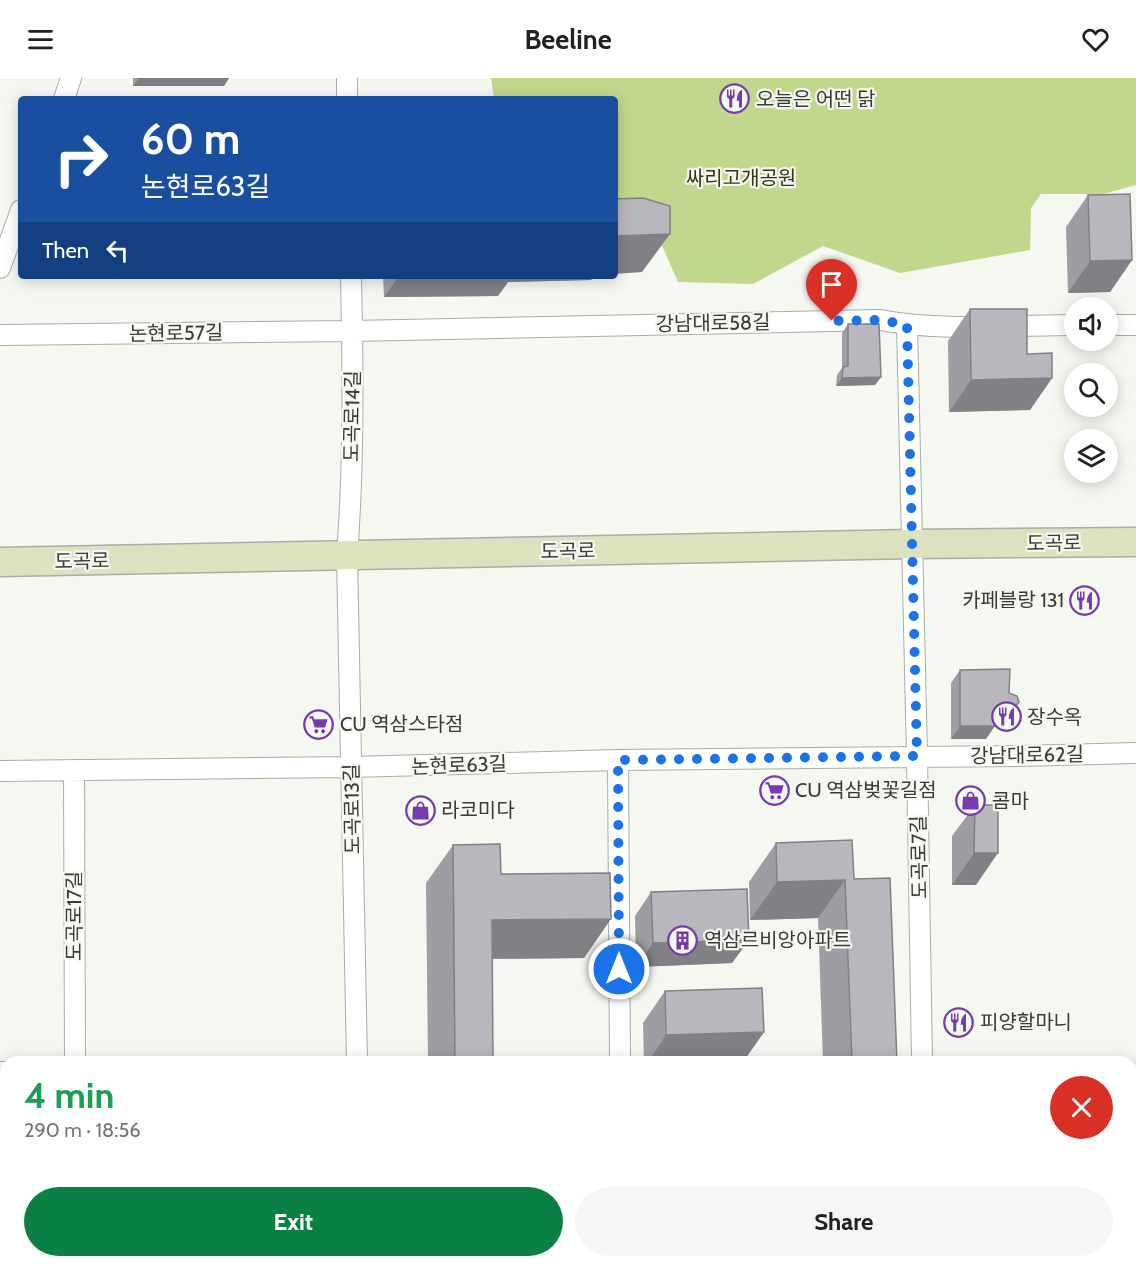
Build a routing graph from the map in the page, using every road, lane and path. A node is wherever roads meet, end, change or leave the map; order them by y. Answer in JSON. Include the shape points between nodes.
{"nodes":[{"id":1,"x":71,"y":78,"type":"edge"},
{"id":2,"x":347,"y":78,"type":"edge"},
{"id":3,"x":65,"y":96,"type":"edge"},
{"id":4,"x":347,"y":96,"type":"edge"},
{"id":5,"x":18,"y":218,"type":"edge"},
{"id":6,"x":0,"y":268,"type":"edge"},
{"id":7,"x":351,"y":279,"type":"edge"},
{"id":8,"x":907,"y":325,"type":"junction"},
{"id":9,"x":1064,"y":325,"type":"edge"},
{"id":10,"x":1118,"y":325,"type":"edge"},
{"id":11,"x":1136,"y":325,"type":"edge"},
{"id":12,"x":352,"y":331,"type":"junction"},
{"id":13,"x":0,"y":336,"type":"edge"},
{"id":14,"x":1136,"y":542,"type":"edge"},
{"id":15,"x":912,"y":544,"type":"junction"},
{"id":16,"x":347,"y":556,"type":"junction"},
{"id":17,"x":0,"y":562,"type":"edge"},
{"id":18,"x":1136,"y":753,"type":"edge"},
{"id":19,"x":917,"y":756,"type":"junction"},
{"id":20,"x":618,"y":760,"type":"junction"},
{"id":21,"x":351,"y":767,"type":"junction"},
{"id":22,"x":74,"y":770,"type":"junction"},
{"id":23,"x":0,"y":771,"type":"edge"},
{"id":24,"x":75,"y":1056,"type":"edge"},
{"id":25,"x":357,"y":1056,"type":"edge"},
{"id":26,"x":620,"y":1056,"type":"edge"},
{"id":27,"x":922,"y":1056,"type":"edge"}],
"edges":[{"from":1,"to":3,"type":"street"},
{"from":2,"to":4,"type":"street"},
{"from":5,"to":6,"type":"street"},
{"from":7,"to":12,"type":"street","name":"도곡로14길"},
{"from":8,"to":9,"type":"street","name":"강남대로58길"},
{"from":8,"to":12,"type":"street","name":"강남대로58길","via":[[880,320]]},
{"from":8,"to":15,"type":"street","name":"도곡로7길"},
{"from":10,"to":11,"type":"street"},
{"from":12,"to":13,"type":"street","name":"논현로57길"},
{"from":12,"to":16,"type":"street","name":"도곡로14길"},
{"from":14,"to":15,"type":"main road","name":"도곡로"},
{"from":15,"to":16,"type":"main road","name":"도곡로"},
{"from":15,"to":19,"type":"street","name":"도곡로7길"},
{"from":16,"to":17,"type":"main road","name":"도곡로"},
{"from":16,"to":21,"type":"street","name":"도곡로13길"},
{"from":18,"to":19,"type":"street","name":"강남대로62길"},
{"from":19,"to":20,"type":"street","name":"논현로63길"},
{"from":19,"to":27,"type":"street","name":"도곡로7길"},
{"from":20,"to":21,"type":"street","name":"논현로63길"},
{"from":20,"to":26,"type":"street"},
{"from":21,"to":22,"type":"street","name":"논현로63길"},
{"from":21,"to":25,"type":"street","name":"도곡로13길"},
{"from":22,"to":23,"type":"street","name":"논현로63길"},
{"from":22,"to":24,"type":"street","name":"도곡로17길"}]}
